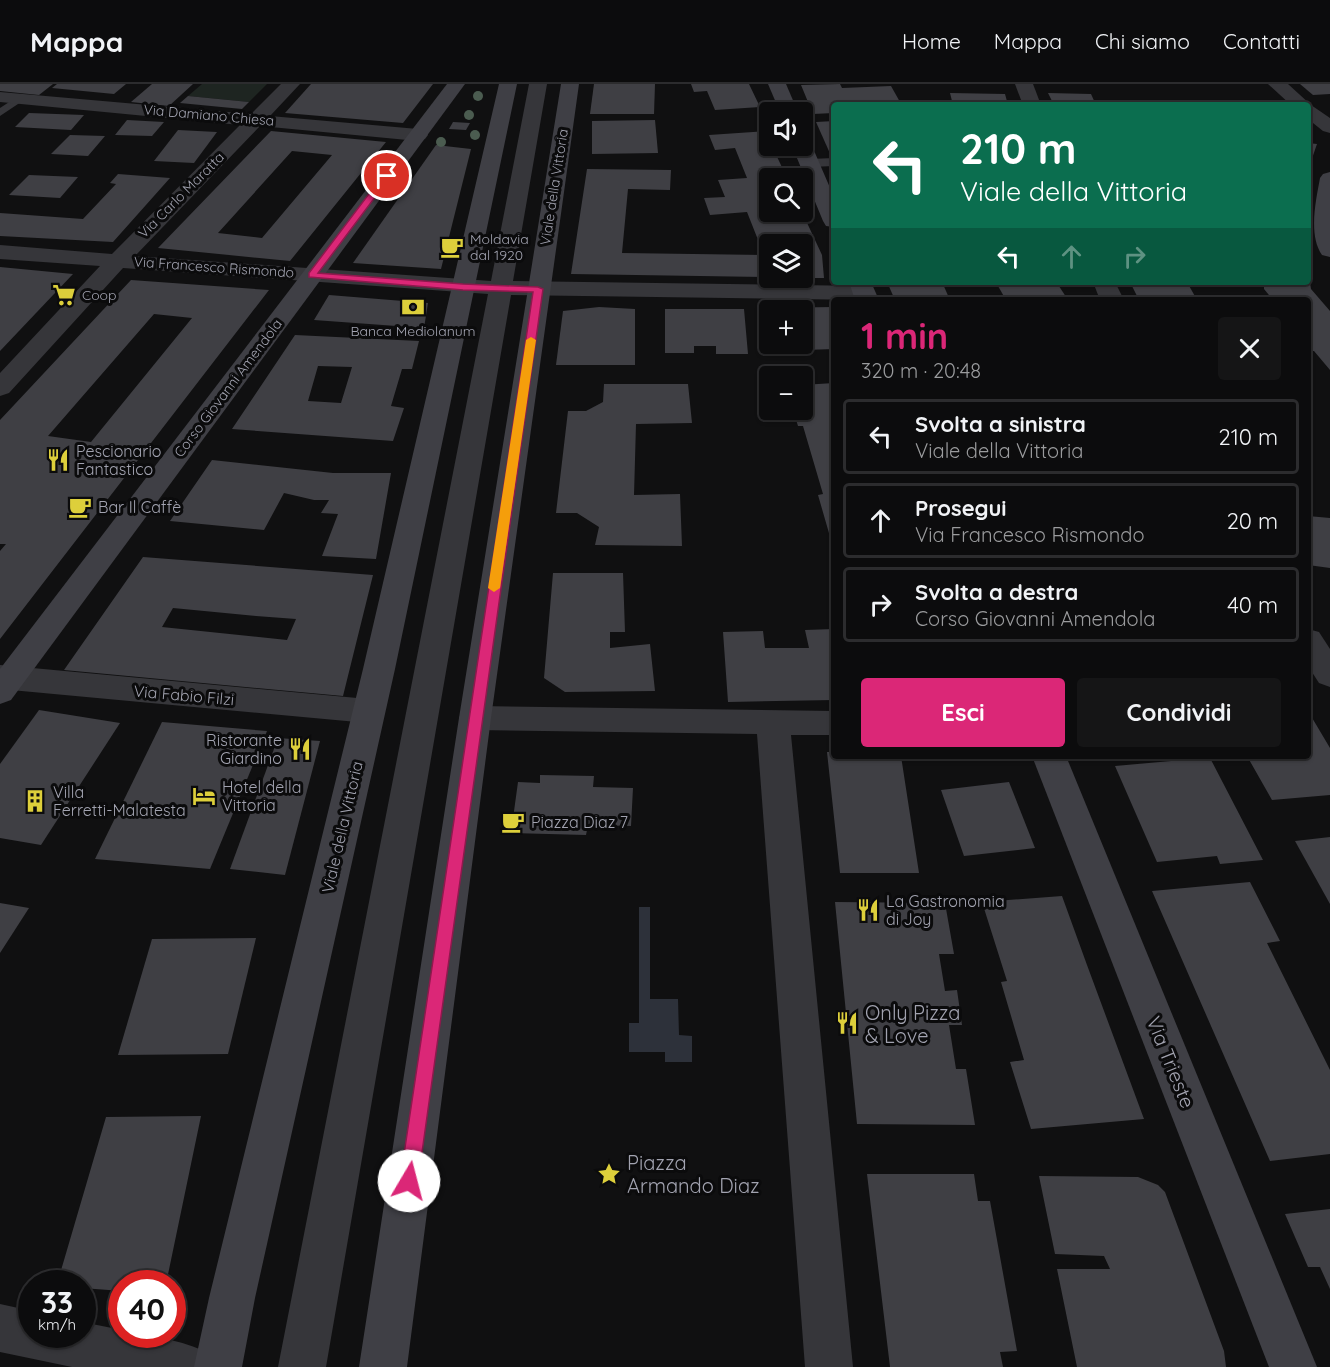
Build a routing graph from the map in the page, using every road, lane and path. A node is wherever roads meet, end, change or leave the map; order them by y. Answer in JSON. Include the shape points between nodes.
{"nodes":[{"id":1,"x":291,"y":84,"type":"edge"},
{"id":2,"x":456,"y":84,"type":"edge"},
{"id":3,"x":508,"y":84,"type":"edge"},
{"id":4,"x":538,"y":84,"type":"edge"},
{"id":5,"x":570,"y":84,"type":"edge"},
{"id":6,"x":777,"y":84,"type":"edge"},
{"id":7,"x":1024,"y":84,"type":"edge"},
{"id":8,"x":1277,"y":84,"type":"edge"},
{"id":9,"x":0,"y":97,"type":"edge"},
{"id":10,"x":20,"y":98,"type":"junction"},
{"id":11,"x":785,"y":102,"type":"edge"},
{"id":12,"x":1031,"y":102,"type":"edge"},
{"id":13,"x":1298,"y":102,"type":"edge"},
{"id":14,"x":1311,"y":112,"type":"edge"},
{"id":15,"x":0,"y":113,"type":"edge"},
{"id":16,"x":257,"y":119,"type":"junction"},
{"id":17,"x":1330,"y":128,"type":"edge"},
{"id":18,"x":418,"y":135,"type":"junction"},
{"id":19,"x":807,"y":156,"type":"edge"},
{"id":20,"x":813,"y":156,"type":"edge"},
{"id":21,"x":831,"y":161,"type":"edge"},
{"id":22,"x":1330,"y":178,"type":"edge"},
{"id":23,"x":831,"y":214,"type":"edge"},
{"id":24,"x":1330,"y":250,"type":"edge"},
{"id":25,"x":0,"y":252,"type":"edge"},
{"id":26,"x":118,"y":260,"type":"junction"},
{"id":27,"x":312,"y":275,"type":"junction"},
{"id":28,"x":463,"y":287,"type":"junction"},
{"id":29,"x":501,"y":288,"type":"junction"},
{"id":30,"x":538,"y":289,"type":"junction"},
{"id":31,"x":863,"y":292,"type":"edge"},
{"id":32,"x":0,"y":388,"type":"edge"},
{"id":33,"x":1311,"y":645,"type":"edge"},
{"id":34,"x":1330,"y":675,"type":"edge"},
{"id":35,"x":3,"y":683,"type":"edge"},
{"id":36,"x":368,"y":711,"type":"junction"},
{"id":37,"x":475,"y":718,"type":"junction"},
{"id":38,"x":773,"y":722,"type":"junction"},
{"id":39,"x":831,"y":723,"type":"edge"},
{"id":40,"x":1050,"y":759,"type":"edge"},
{"id":41,"x":0,"y":1328,"type":"edge"},
{"id":42,"x":18,"y":1332,"type":"edge"},
{"id":43,"x":94,"y":1348,"type":"edge"},
{"id":44,"x":185,"y":1367,"type":"edge"},
{"id":45,"x":218,"y":1367,"type":"edge"},
{"id":46,"x":302,"y":1367,"type":"edge"},
{"id":47,"x":383,"y":1367,"type":"edge"},
{"id":48,"x":829,"y":1367,"type":"edge"},
{"id":49,"x":1293,"y":1367,"type":"edge"}],
"edges":[{"from":1,"to":16,"type":"street","name":"Via Carlo Maratta"},
{"from":2,"to":18,"type":"street","name":"Corso Giovanni Amendola"},
{"from":3,"to":28,"type":"street","name":"Viale della Vittoria"},
{"from":4,"to":29,"type":"street","name":"Viale della Vittoria"},
{"from":5,"to":30,"type":"street","name":"Viale della Vittoria"},
{"from":6,"to":11,"type":"street"},
{"from":7,"to":12,"type":"street"},
{"from":8,"to":13,"type":"street"},
{"from":9,"to":10,"type":"street","name":"Via Damiano Chiesa"},
{"from":10,"to":15,"type":"lane"},
{"from":10,"to":16,"type":"street","name":"Via Damiano Chiesa"},
{"from":14,"to":17,"type":"street"},
{"from":16,"to":18,"type":"street","name":"Via Damiano Chiesa"},
{"from":16,"to":26,"type":"street","name":"Via Carlo Maratta"},
{"from":18,"to":27,"type":"street","name":"Corso Giovanni Amendola"},
{"from":19,"to":23,"type":"street"},
{"from":20,"to":21,"type":"lane"},
{"from":22,"to":24,"type":"street","via":[[1326,204]]},
{"from":25,"to":26,"type":"street","name":"Via Francesco Rismondo"},
{"from":26,"to":27,"type":"street","name":"Via Francesco Rismondo"},
{"from":26,"to":32,"type":"street","name":"Via Carlo Maratta"},
{"from":27,"to":28,"type":"street","name":"Via Francesco Rismondo"},
{"from":27,"to":35,"type":"street","name":"Corso Giovanni Amendola"},
{"from":28,"to":29,"type":"street"},
{"from":28,"to":36,"type":"street","name":"Viale della Vittoria"},
{"from":29,"to":30,"type":"street"},
{"from":29,"to":46,"type":"street","name":"Viale della Vittoria"},
{"from":30,"to":31,"type":"street"},
{"from":30,"to":37,"type":"street","name":"Viale della Vittoria"},
{"from":33,"to":34,"type":"street"},
{"from":35,"to":36,"type":"street","name":"Via Fabio Filzi"},
{"from":36,"to":45,"type":"street","name":"Viale della Vittoria"},
{"from":37,"to":38,"type":"street"},
{"from":37,"to":47,"type":"street","name":"Viale della Vittoria"},
{"from":38,"to":39,"type":"street"},
{"from":38,"to":48,"type":"street"},
{"from":40,"to":49,"type":"street","name":"Via Trieste"},
{"from":41,"to":42,"type":"street"},
{"from":43,"to":44,"type":"street"}]}
